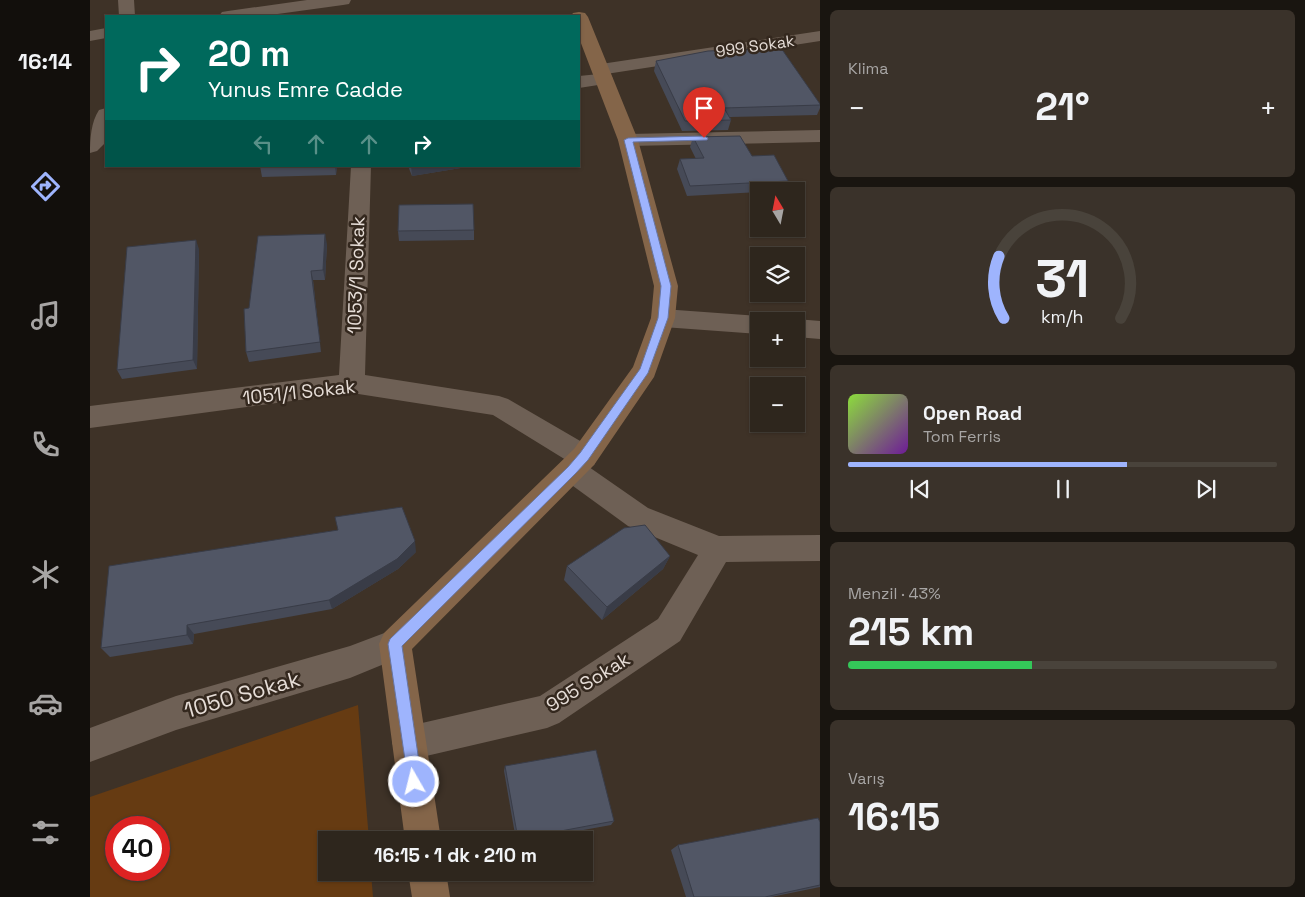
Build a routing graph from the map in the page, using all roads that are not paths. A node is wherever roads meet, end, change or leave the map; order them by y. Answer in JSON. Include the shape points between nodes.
{"nodes":[{"id":1,"x":126,"y":0,"type":"edge"},
{"id":2,"x":343,"y":0,"type":"edge"},
{"id":3,"x":572,"y":0,"type":"edge"},
{"id":4,"x":127,"y":15,"type":"edge"},
{"id":5,"x":235,"y":15,"type":"edge"},
{"id":6,"x":579,"y":15,"type":"edge"},
{"id":7,"x":580,"y":20,"type":"edge"},
{"id":8,"x":105,"y":33,"type":"edge"},
{"id":9,"x":90,"y":36,"type":"edge"},
{"id":10,"x":820,"y":36,"type":"edge"},
{"id":11,"x":595,"y":77,"type":"edge"},
{"id":12,"x":105,"y":118,"type":"edge"},
{"id":13,"x":820,"y":136,"type":"edge"},
{"id":14,"x":628,"y":140,"type":"junction"},
{"id":15,"x":90,"y":148,"type":"edge"},
{"id":16,"x":105,"y":148,"type":"edge"},
{"id":17,"x":361,"y":167,"type":"edge"},
{"id":18,"x":663,"y":318,"type":"junction"},
{"id":19,"x":750,"y":324,"type":"edge"},
{"id":20,"x":805,"y":329,"type":"edge"},
{"id":21,"x":820,"y":330,"type":"edge"},
{"id":22,"x":352,"y":383,"type":"junction"},
{"id":23,"x":90,"y":418,"type":"edge"},
{"id":24,"x":578,"y":463,"type":"junction"},
{"id":25,"x":820,"y":548,"type":"edge"},
{"id":26,"x":718,"y":549,"type":"junction"},
{"id":27,"x":395,"y":644,"type":"junction"},
{"id":28,"x":409,"y":742,"type":"junction"},
{"id":29,"x":90,"y":745,"type":"edge"},
{"id":30,"x":422,"y":831,"type":"edge"},
{"id":31,"x":429,"y":881,"type":"edge"},
{"id":32,"x":430,"y":897,"type":"edge"}],
"edges":[{"from":1,"to":4,"type":"street"},
{"from":2,"to":5,"type":"street"},
{"from":3,"to":6,"type":"street"},
{"from":7,"to":11,"type":"street"},
{"from":8,"to":9,"type":"street"},
{"from":10,"to":11,"type":"street","name":"999 Sokak"},
{"from":11,"to":14,"type":"street"},
{"from":12,"to":15,"type":"street","via":[[100,137]]},
{"from":13,"to":14,"type":"street"},
{"from":14,"to":18,"type":"street","via":[[666,286]]},
{"from":15,"to":16,"type":"street"},
{"from":17,"to":22,"type":"street","name":"1053/1 Sokak"},
{"from":18,"to":19,"type":"street"},
{"from":18,"to":24,"type":"street","via":[[645,370]]},
{"from":20,"to":21,"type":"street"},
{"from":22,"to":23,"type":"street","name":"1051/1 Sokak"},
{"from":22,"to":24,"type":"street","name":"1051/1 Sokak","via":[[498,406]]},
{"from":24,"to":26,"type":"street","name":"1051/1 Sokak","via":[[638,517]]},
{"from":24,"to":27,"type":"street"},
{"from":25,"to":26,"type":"street"},
{"from":26,"to":28,"type":"street","name":"995 Sokak","via":[[669,630],[547,711]]},
{"from":27,"to":28,"type":"street"},
{"from":27,"to":29,"type":"street","name":"1050 Sokak","via":[[350,662],[176,713]]},
{"from":28,"to":30,"type":"street"},
{"from":31,"to":32,"type":"street"}]}
